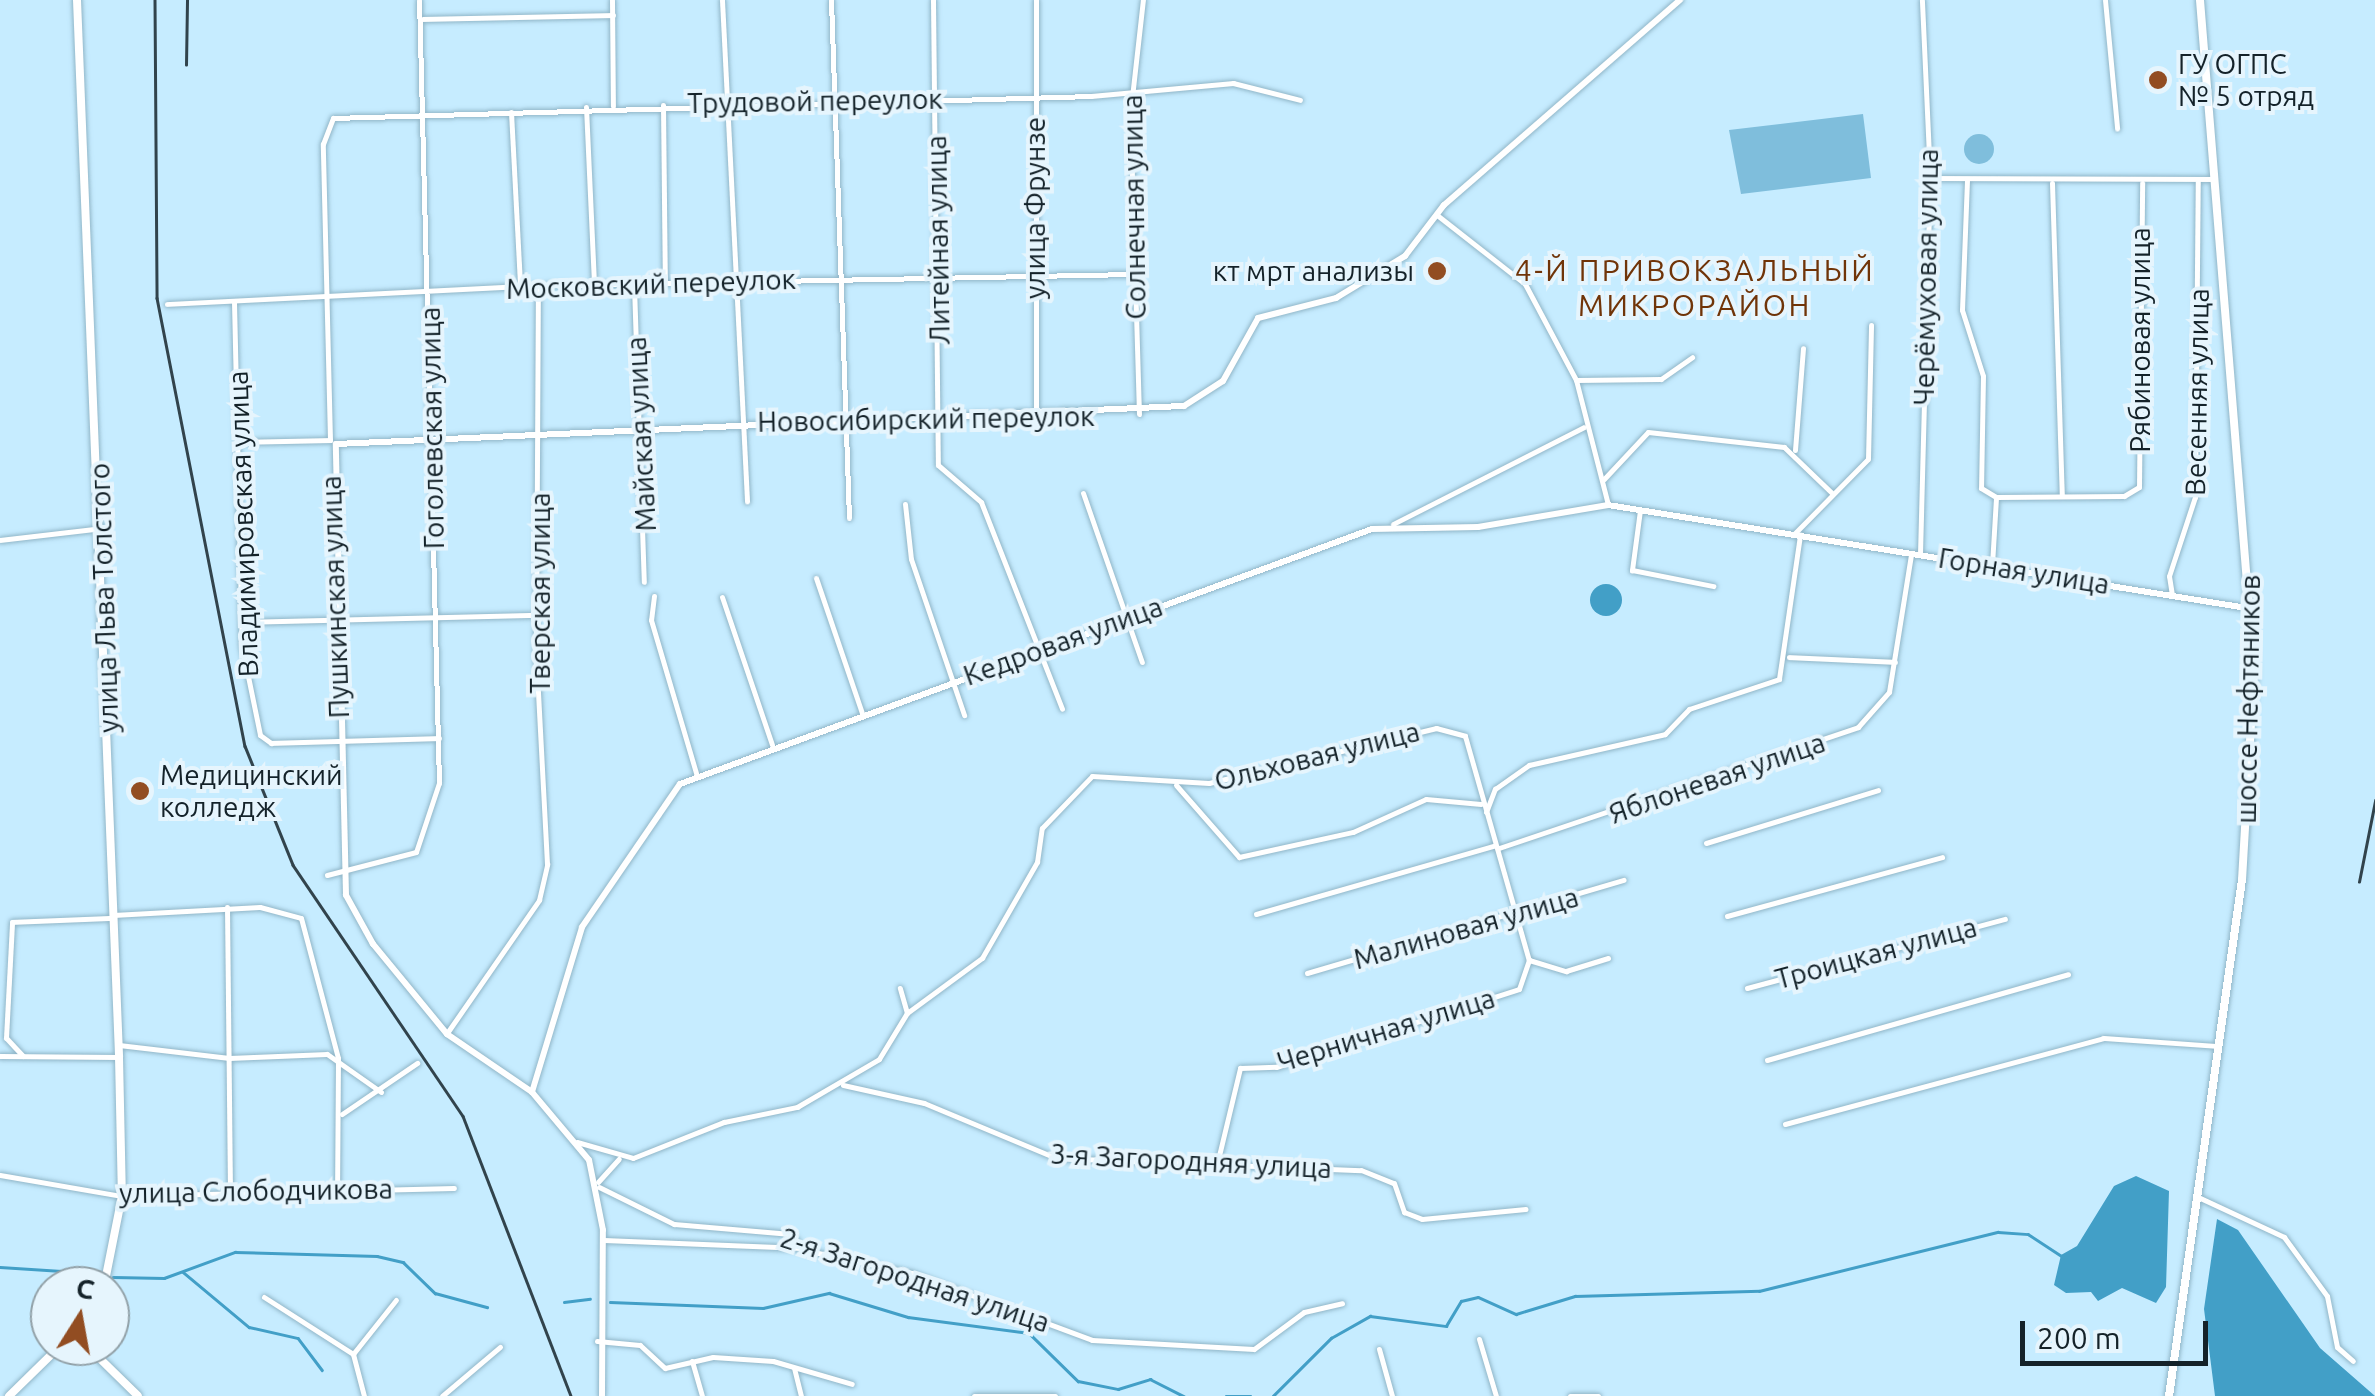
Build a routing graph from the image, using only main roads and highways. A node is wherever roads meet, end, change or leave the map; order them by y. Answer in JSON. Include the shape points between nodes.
{"nodes":[{"id":1,"x":77,"y":0,"type":"edge"},
{"id":2,"x":2200,"y":0,"type":"edge"},
{"id":3,"x":108,"y":1266,"type":"edge"},
{"id":4,"x":40,"y":1366,"type":"edge"},
{"id":5,"x":108,"y":1366,"type":"edge"},
{"id":6,"x":9,"y":1396,"type":"edge"},
{"id":7,"x":138,"y":1396,"type":"edge"},
{"id":8,"x":2169,"y":1396,"type":"edge"}],
"edges":[{"from":1,"to":3,"type":"main road","name":"улица Льва Толстого","via":[[119,1045],[122,1196]]},
{"from":2,"to":8,"type":"main road","name":"шоссе Нефтяников","via":[[2253,609],[2250,772],[2220,1046]]},
{"from":4,"to":6,"type":"main road"},
{"from":5,"to":7,"type":"main road"}]}
